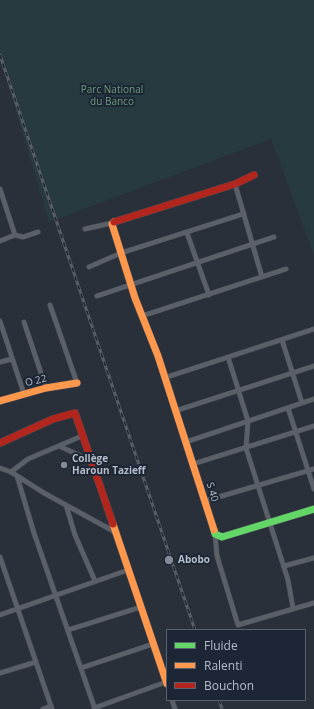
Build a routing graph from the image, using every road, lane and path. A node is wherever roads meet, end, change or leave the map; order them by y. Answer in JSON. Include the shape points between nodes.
{"nodes":[{"id":1,"x":254,"y":175,"type":"dead end"},
{"id":2,"x":235,"y":184,"type":"junction"},
{"id":3,"x":0,"y":190,"type":"edge"},
{"id":4,"x":243,"y":214,"type":"junction"},
{"id":5,"x":112,"y":223,"type":"junction"},
{"id":6,"x":85,"y":229,"type":"dead end"},
{"id":7,"x":38,"y":232,"type":"dead end"},
{"id":8,"x":187,"y":232,"type":"junction"},
{"id":9,"x":15,"y":235,"type":"junction"},
{"id":10,"x":274,"y":237,"type":"dead end"},
{"id":11,"x":0,"y":241,"type":"edge"},
{"id":12,"x":252,"y":245,"type":"junction"},
{"id":13,"x":121,"y":254,"type":"junction"},
{"id":14,"x":197,"y":263,"type":"junction"},
{"id":15,"x":89,"y":267,"type":"dead end"},
{"id":16,"x":286,"y":270,"type":"dead end"},
{"id":17,"x":262,"y":277,"type":"junction"},
{"id":18,"x":131,"y":284,"type":"junction"},
{"id":19,"x":209,"y":295,"type":"junction"},
{"id":20,"x":97,"y":296,"type":"dead end"},
{"id":21,"x":50,"y":305,"type":"dead end"},
{"id":22,"x":142,"y":316,"type":"junction"},
{"id":23,"x":0,"y":321,"type":"edge"},
{"id":24,"x":24,"y":322,"type":"dead end"},
{"id":25,"x":314,"y":328,"type":"edge"},
{"id":26,"x":282,"y":340,"type":"junction"},
{"id":27,"x":228,"y":357,"type":"junction"},
{"id":28,"x":12,"y":359,"type":"junction"},
{"id":29,"x":0,"y":362,"type":"edge"},
{"id":30,"x":314,"y":366,"type":"edge"},
{"id":31,"x":292,"y":372,"type":"junction"},
{"id":32,"x":164,"y":378,"type":"junction"},
{"id":33,"x":77,"y":383,"type":"joint"},
{"id":34,"x":46,"y":388,"type":"junction"},
{"id":35,"x":238,"y":390,"type":"junction"},
{"id":36,"x":24,"y":394,"type":"junction"},
{"id":37,"x":314,"y":399,"type":"edge"},
{"id":38,"x":0,"y":402,"type":"edge"},
{"id":39,"x":302,"y":403,"type":"junction"},
{"id":40,"x":288,"y":408,"type":"junction"},
{"id":41,"x":175,"y":411,"type":"junction"},
{"id":42,"x":248,"y":421,"type":"junction"},
{"id":43,"x":314,"y":426,"type":"edge"},
{"id":44,"x":296,"y":432,"type":"junction"},
{"id":45,"x":82,"y":436,"type":"junction"},
{"id":46,"x":186,"y":442,"type":"junction"},
{"id":47,"x":0,"y":443,"type":"edge"},
{"id":48,"x":59,"y":446,"type":"junction"},
{"id":49,"x":246,"y":448,"type":"junction"},
{"id":50,"x":90,"y":460,"type":"junction"},
{"id":51,"x":193,"y":464,"type":"junction"},
{"id":52,"x":0,"y":468,"type":"edge"},
{"id":53,"x":314,"y":469,"type":"edge"},
{"id":54,"x":308,"y":471,"type":"junction"},
{"id":55,"x":11,"y":472,"type":"junction"},
{"id":56,"x":17,"y":476,"type":"junction"},
{"id":57,"x":258,"y":486,"type":"junction"},
{"id":58,"x":314,"y":489,"type":"edge"},
{"id":59,"x":205,"y":501,"type":"junction"},
{"id":60,"x":66,"y":505,"type":"junction"},
{"id":61,"x":314,"y":509,"type":"edge"},
{"id":62,"x":270,"y":523,"type":"junction"},
{"id":63,"x":115,"y":532,"type":"junction"},
{"id":64,"x":215,"y":534,"type":"junction"},
{"id":65,"x":0,"y":557,"type":"edge"},
{"id":66,"x":314,"y":558,"type":"edge"},
{"id":67,"x":284,"y":566,"type":"junction"},
{"id":68,"x":128,"y":570,"type":"junction"},
{"id":69,"x":95,"y":581,"type":"junction"},
{"id":70,"x":56,"y":596,"type":"junction"},
{"id":71,"x":314,"y":603,"type":"edge"},
{"id":72,"x":141,"y":607,"type":"junction"},
{"id":73,"x":293,"y":608,"type":"junction"},
{"id":74,"x":18,"y":609,"type":"junction"},
{"id":75,"x":0,"y":615,"type":"edge"},
{"id":76,"x":68,"y":630,"type":"junction"},
{"id":77,"x":153,"y":644,"type":"junction"},
{"id":78,"x":36,"y":662,"type":"junction"},
{"id":79,"x":81,"y":668,"type":"junction"},
{"id":80,"x":0,"y":673,"type":"edge"},
{"id":81,"x":166,"y":680,"type":"edge"},
{"id":82,"x":166,"y":683,"type":"edge"},
{"id":83,"x":51,"y":708,"type":"edge"},
{"id":84,"x":94,"y":708,"type":"edge"},
{"id":85,"x":43,"y":709,"type":"edge"}],
"edges":[{"from":1,"to":2,"type":"street"},
{"from":2,"to":4,"type":"street"},
{"from":2,"to":5,"type":"street"},
{"from":3,"to":9,"type":"street"},
{"from":4,"to":8,"type":"street"},
{"from":4,"to":12,"type":"street"},
{"from":5,"to":6,"type":"street"},
{"from":5,"to":13,"type":"street","name":"S 40"},
{"from":7,"to":9,"type":"street","via":[[23,237]]},
{"from":8,"to":13,"type":"street"},
{"from":8,"to":14,"type":"street"},
{"from":9,"to":11,"type":"street"},
{"from":10,"to":12,"type":"street"},
{"from":12,"to":14,"type":"street"},
{"from":12,"to":17,"type":"street"},
{"from":13,"to":15,"type":"street"},
{"from":13,"to":18,"type":"street","name":"S 40"},
{"from":14,"to":18,"type":"street"},
{"from":14,"to":19,"type":"street"},
{"from":16,"to":17,"type":"street"},
{"from":17,"to":19,"type":"street"},
{"from":18,"to":20,"type":"street"},
{"from":18,"to":22,"type":"street","name":"S 40"},
{"from":19,"to":22,"type":"street"},
{"from":21,"to":33,"type":"street"},
{"from":22,"to":32,"type":"street","name":"S 40"},
{"from":23,"to":28,"type":"street"},
{"from":24,"to":34,"type":"street"},
{"from":25,"to":26,"type":"street"},
{"from":26,"to":27,"type":"street"},
{"from":26,"to":31,"type":"street"},
{"from":27,"to":32,"type":"street"},
{"from":27,"to":35,"type":"street"},
{"from":28,"to":29,"type":"street"},
{"from":28,"to":36,"type":"street"},
{"from":30,"to":31,"type":"street"},
{"from":31,"to":35,"type":"street"},
{"from":31,"to":39,"type":"street"},
{"from":32,"to":41,"type":"street","name":"S 40"},
{"from":33,"to":34,"type":"street","name":"O 22"},
{"from":34,"to":36,"type":"street","name":"O 22"},
{"from":35,"to":41,"type":"street"},
{"from":35,"to":42,"type":"street"},
{"from":36,"to":38,"type":"street","name":"O 22"},
{"from":37,"to":39,"type":"street"},
{"from":39,"to":40,"type":"street"},
{"from":40,"to":42,"type":"street"},
{"from":40,"to":44,"type":"street"},
{"from":41,"to":46,"type":"street","name":"S 40"},
{"from":42,"to":46,"type":"street"},
{"from":42,"to":49,"type":"street"},
{"from":43,"to":44,"type":"street"},
{"from":44,"to":49,"type":"street"},
{"from":44,"to":54,"type":"street"},
{"from":45,"to":47,"type":"street","via":[[75,413],[53,419]]},
{"from":45,"to":48,"type":"street"},
{"from":45,"to":50,"type":"street"},
{"from":46,"to":51,"type":"street","name":"S 40"},
{"from":48,"to":50,"type":"street"},
{"from":48,"to":55,"type":"street","via":[[25,461]]},
{"from":49,"to":51,"type":"street"},
{"from":49,"to":57,"type":"street"},
{"from":50,"to":63,"type":"street"},
{"from":51,"to":59,"type":"street","name":"S 40"},
{"from":52,"to":55,"type":"street"},
{"from":53,"to":54,"type":"street"},
{"from":54,"to":57,"type":"street"},
{"from":54,"to":58,"type":"street"},
{"from":55,"to":56,"type":"street"},
{"from":56,"to":60,"type":"street"},
{"from":56,"to":70,"type":"street"},
{"from":57,"to":59,"type":"street","via":[[254,485]]},
{"from":57,"to":62,"type":"street"},
{"from":59,"to":64,"type":"street","name":"S 40"},
{"from":60,"to":63,"type":"street"},
{"from":60,"to":69,"type":"street","via":[[75,535]]},
{"from":61,"to":62,"type":"street"},
{"from":62,"to":64,"type":"street","via":[[222,537]]},
{"from":62,"to":67,"type":"street"},
{"from":63,"to":68,"type":"street"},
{"from":64,"to":73,"type":"street","via":[[217,556],[238,625]]},
{"from":65,"to":74,"type":"street"},
{"from":66,"to":67,"type":"street"},
{"from":67,"to":73,"type":"street"},
{"from":68,"to":69,"type":"street"},
{"from":68,"to":72,"type":"street"},
{"from":69,"to":70,"type":"street"},
{"from":70,"to":74,"type":"street"},
{"from":70,"to":76,"type":"street"},
{"from":71,"to":73,"type":"street"},
{"from":72,"to":76,"type":"street"},
{"from":72,"to":77,"type":"street"},
{"from":74,"to":75,"type":"street"},
{"from":74,"to":78,"type":"street"},
{"from":76,"to":79,"type":"street"},
{"from":77,"to":79,"type":"street"},
{"from":77,"to":81,"type":"street"},
{"from":78,"to":80,"type":"street"},
{"from":78,"to":83,"type":"street"},
{"from":79,"to":84,"type":"street"},
{"from":82,"to":84,"type":"street"},
{"from":83,"to":85,"type":"street"}]}
